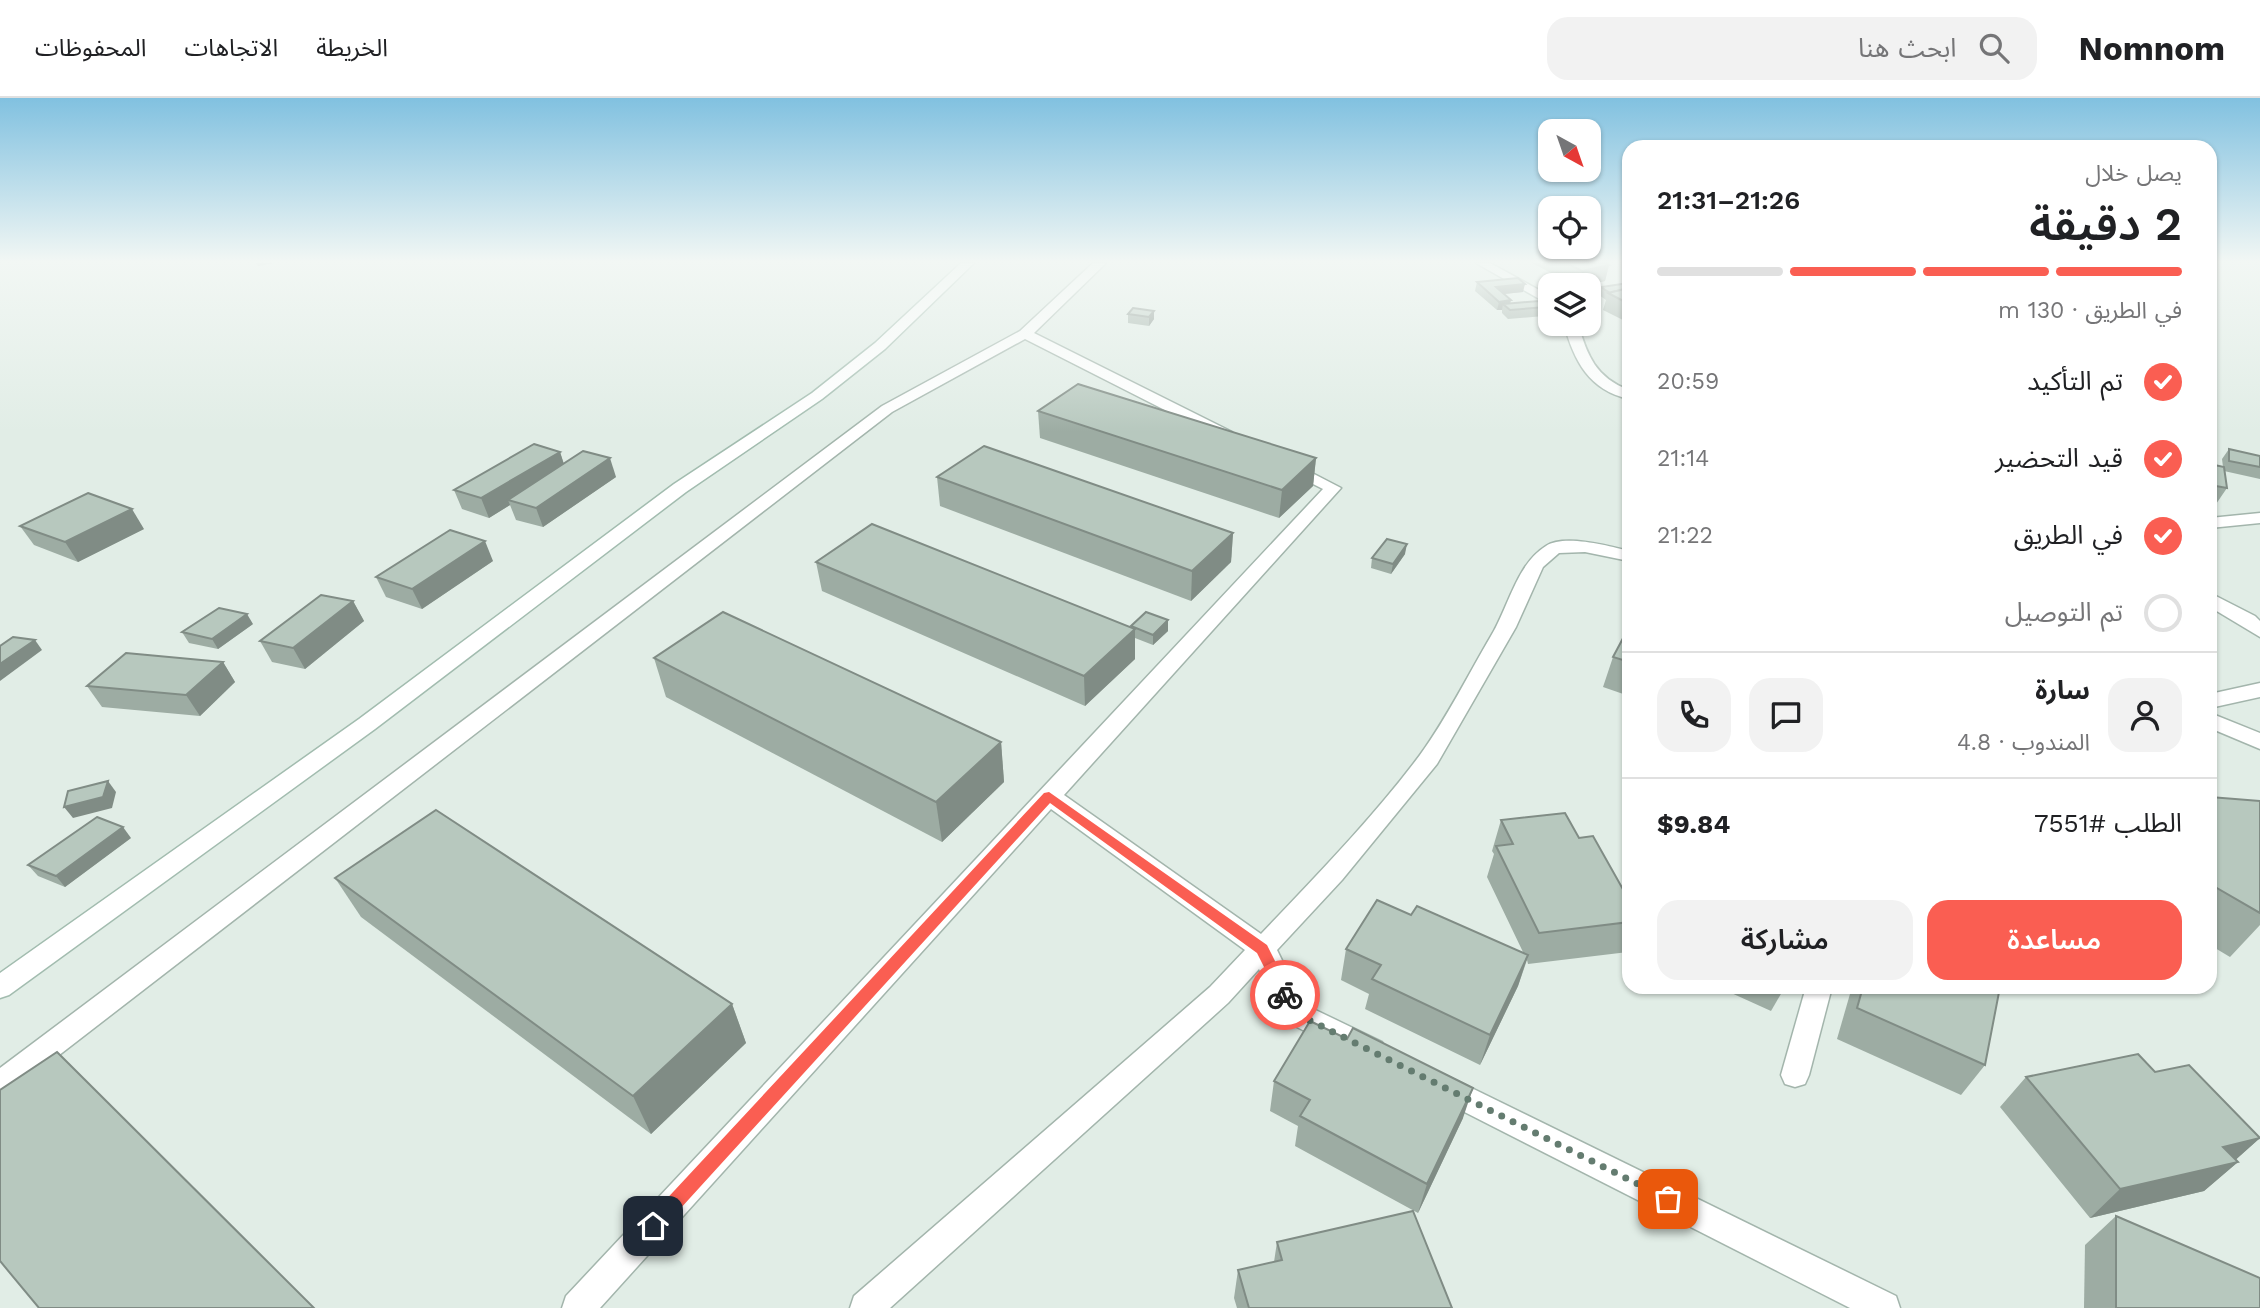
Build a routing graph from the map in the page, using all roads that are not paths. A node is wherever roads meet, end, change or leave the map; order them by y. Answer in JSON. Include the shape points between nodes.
{"nodes":[{"id":1,"x":908,"y":319,"type":"edge"},
{"id":2,"x":1040,"y":319,"type":"edge"},
{"id":3,"x":1025,"y":334,"type":"junction"},
{"id":4,"x":1574,"y":336,"type":"edge"},
{"id":5,"x":1622,"y":392,"type":"edge"},
{"id":6,"x":1247,"y":445,"type":"edge"},
{"id":7,"x":1271,"y":457,"type":"edge"},
{"id":8,"x":2260,"y":518,"type":"edge"},
{"id":9,"x":2217,"y":522,"type":"edge"},
{"id":10,"x":1622,"y":555,"type":"edge"},
{"id":11,"x":2217,"y":603,"type":"edge"},
{"id":12,"x":2260,"y":632,"type":"edge"},
{"id":13,"x":2260,"y":690,"type":"edge"},
{"id":14,"x":2217,"y":699,"type":"edge"},
{"id":15,"x":2217,"y":706,"type":"edge"},
{"id":16,"x":2260,"y":707,"type":"edge"},
{"id":17,"x":2217,"y":723,"type":"edge"},
{"id":18,"x":2260,"y":742,"type":"edge"},
{"id":19,"x":1049,"y":796,"type":"junction"},
{"id":20,"x":1262,"y":949,"type":"junction"},
{"id":21,"x":0,"y":987,"type":"edge"},
{"id":22,"x":1817,"y":994,"type":"edge"},
{"id":23,"x":1794,"y":1075,"type":"dead end"},
{"id":24,"x":0,"y":1084,"type":"edge"},
{"id":25,"x":578,"y":1308,"type":"edge"},
{"id":26,"x":866,"y":1308,"type":"edge"},
{"id":27,"x":1884,"y":1308,"type":"edge"}],
"edges":[{"from":1,"to":21,"type":"main road","via":[[817,396],[680,488],[367,724]]},
{"from":2,"to":3,"type":"main road"},
{"from":3,"to":6,"type":"main road"},
{"from":3,"to":24,"type":"main road","via":[[887,409]]},
{"from":4,"to":5,"type":"main road","via":[[1591,376]]},
{"from":7,"to":19,"type":"main road","via":[[1333,488]]},
{"from":8,"to":9,"type":"main road"},
{"from":10,"to":20,"type":"main road","via":[[1585,547],[1554,548],[1535,564],[1506,627],[1429,758]]},
{"from":11,"to":12,"type":"main road"},
{"from":13,"to":14,"type":"main road"},
{"from":15,"to":16,"type":"main road"},
{"from":17,"to":18,"type":"main road"},
{"from":19,"to":20,"type":"main road"},
{"from":19,"to":25,"type":"main road"},
{"from":20,"to":26,"type":"main road","via":[[1219,995]]},
{"from":20,"to":27,"type":"main road","via":[[1293,1012]]},
{"from":22,"to":23,"type":"main road"}]}
